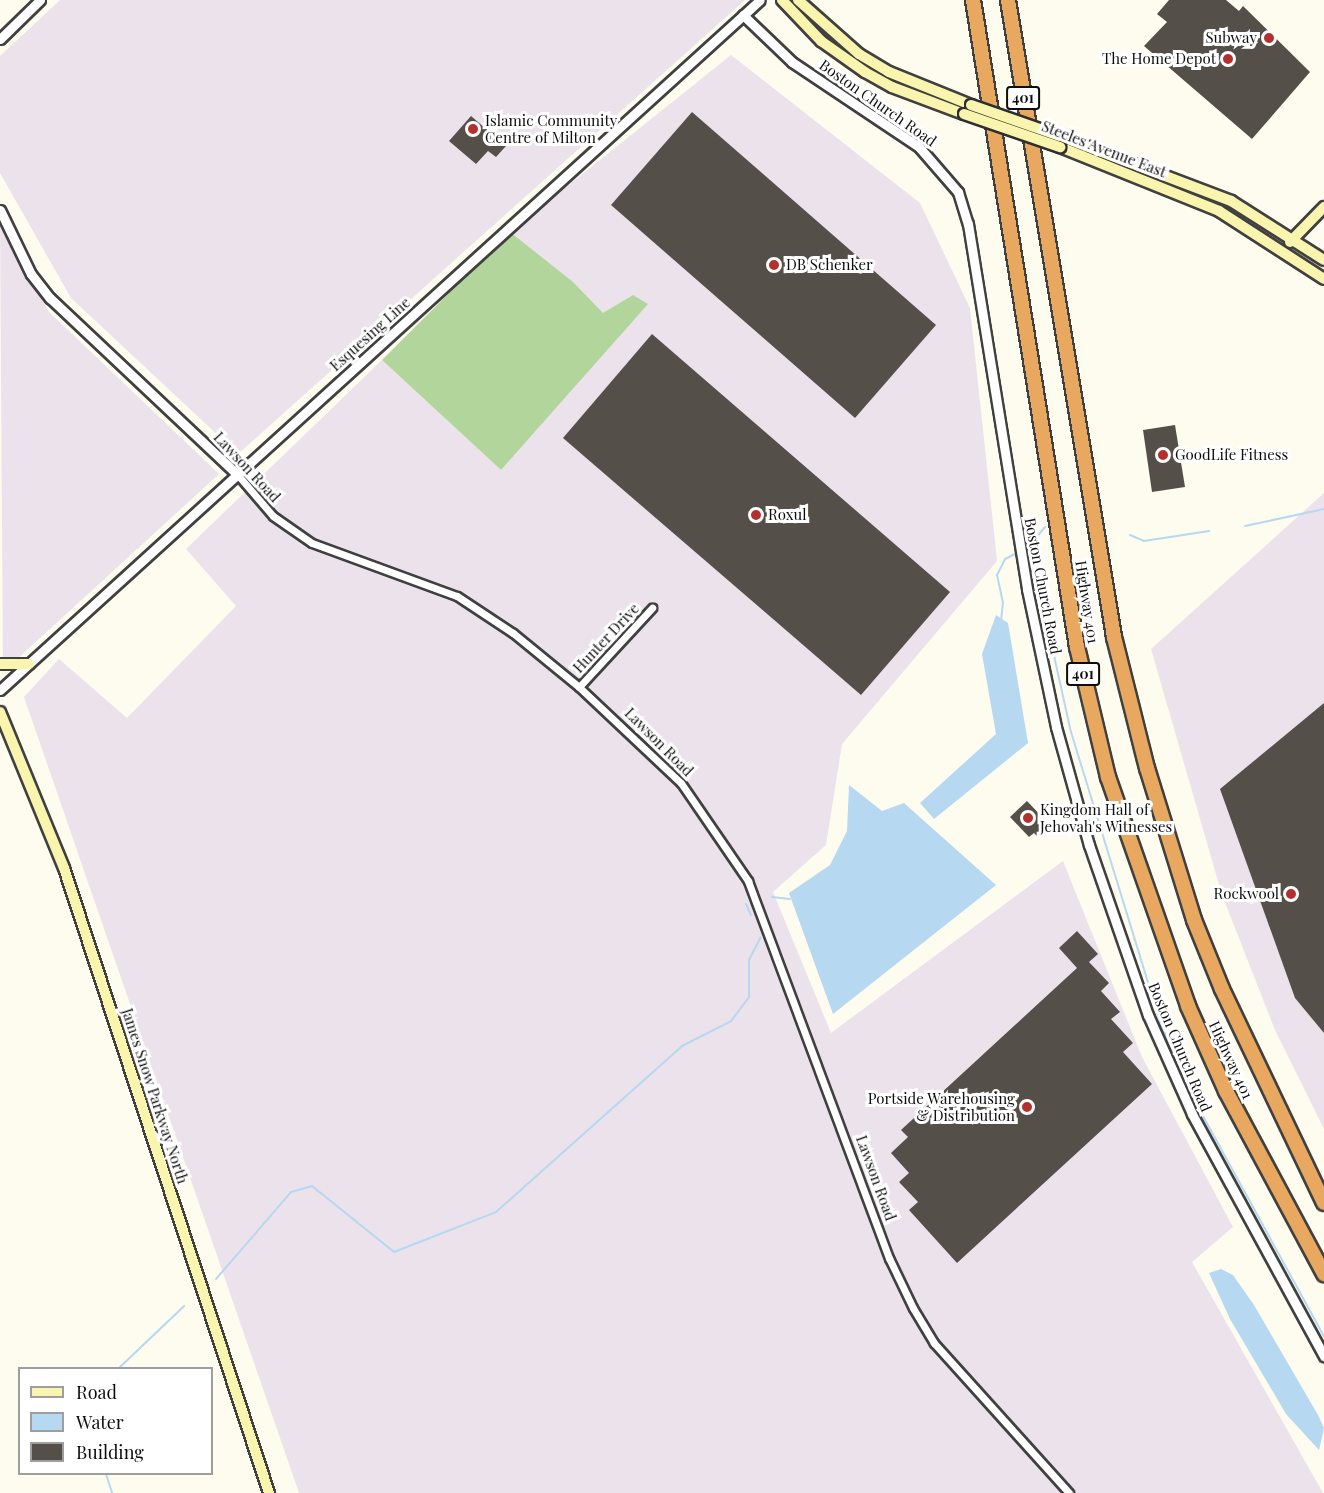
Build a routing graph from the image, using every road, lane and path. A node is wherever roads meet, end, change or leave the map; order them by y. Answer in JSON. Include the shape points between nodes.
{"nodes":[{"id":1,"x":40,"y":0,"type":"edge"},
{"id":2,"x":760,"y":0,"type":"edge"},
{"id":3,"x":782,"y":0,"type":"edge"},
{"id":4,"x":798,"y":0,"type":"edge"},
{"id":5,"x":973,"y":0,"type":"edge"},
{"id":6,"x":1008,"y":0,"type":"edge"},
{"id":7,"x":743,"y":15,"type":"junction"},
{"id":8,"x":0,"y":39,"type":"edge"},
{"id":9,"x":967,"y":109,"type":"junction"},
{"id":10,"x":1060,"y":142,"type":"junction"},
{"id":11,"x":1324,"y":207,"type":"edge"},
{"id":12,"x":0,"y":210,"type":"edge"},
{"id":13,"x":1293,"y":239,"type":"junction"},
{"id":14,"x":1284,"y":250,"type":"junction"},
{"id":15,"x":1324,"y":260,"type":"edge"},
{"id":16,"x":1324,"y":279,"type":"edge"},
{"id":17,"x":237,"y":474,"type":"junction"},
{"id":18,"x":652,"y":608,"type":"dead end"},
{"id":19,"x":0,"y":664,"type":"edge"},
{"id":20,"x":29,"y":664,"type":"junction"},
{"id":21,"x":579,"y":687,"type":"junction"},
{"id":22,"x":0,"y":690,"type":"edge"},
{"id":23,"x":0,"y":712,"type":"edge"},
{"id":24,"x":0,"y":734,"type":"edge"},
{"id":25,"x":13,"y":742,"type":"junction"},
{"id":26,"x":1324,"y":1203,"type":"edge"},
{"id":27,"x":1324,"y":1274,"type":"edge"},
{"id":28,"x":1324,"y":1356,"type":"edge"},
{"id":29,"x":269,"y":1493,"type":"edge"},
{"id":30,"x":1069,"y":1493,"type":"edge"}],
"edges":[{"from":1,"to":8,"type":"street"},
{"from":2,"to":7,"type":"street","name":"Esquesing Line"},
{"from":3,"to":9,"type":"main road","name":"Steeles Avenue East","via":[[821,41],[864,72]]},
{"from":4,"to":9,"type":"main road","name":"Steeles Avenue East","via":[[831,32],[879,66]]},
{"from":5,"to":27,"type":"highway","name":"Highway 401","number":"401","via":[[1077,647],[1108,777],[1188,1006],[1237,1112]]},
{"from":6,"to":26,"type":"highway","name":"Highway 401","number":"401","via":[[1114,637],[1147,768],[1194,920],[1222,989]]},
{"from":7,"to":17,"type":"street","name":"Esquesing Line"},
{"from":7,"to":28,"type":"street","name":"Boston Church Road","via":[[792,62],[919,147],[958,192],[968,224],[1027,589],[1056,727],[1089,845],[1148,1015],[1192,1114]]},
{"from":9,"to":10,"type":"main road","name":"Steeles Avenue East","bridge":true},
{"from":10,"to":13,"type":"main road","name":"Steeles Avenue East","via":[[1231,201]]},
{"from":10,"to":14,"type":"main road","name":"Steeles Avenue East","via":[[1219,211]]},
{"from":11,"to":13,"type":"main road"},
{"from":12,"to":17,"type":"street","name":"Lawson Road","via":[[31,274],[50,298]]},
{"from":13,"to":14,"type":"main road"},
{"from":13,"to":15,"type":"main road","name":"Steeles Avenue East"},
{"from":14,"to":16,"type":"main road","name":"Steeles Avenue East"},
{"from":17,"to":20,"type":"street","name":"Esquesing Line"},
{"from":17,"to":21,"type":"street","name":"Lawson Road","via":[[290,529],[340,555],[457,596],[513,633]]},
{"from":18,"to":21,"type":"street","name":"Hunter Drive"},
{"from":19,"to":20,"type":"main road"},
{"from":20,"to":22,"type":"street","name":"Esquesing Line"},
{"from":21,"to":30,"type":"street","name":"Lawson Road","via":[[681,783],[748,881],[903,1289],[934,1343]]},
{"from":23,"to":25,"type":"main road","name":"James Snow Parkway North"},
{"from":24,"to":25,"type":"main road"},
{"from":25,"to":29,"type":"main road","name":"James Snow Parkway North","via":[[64,868]]}]}
